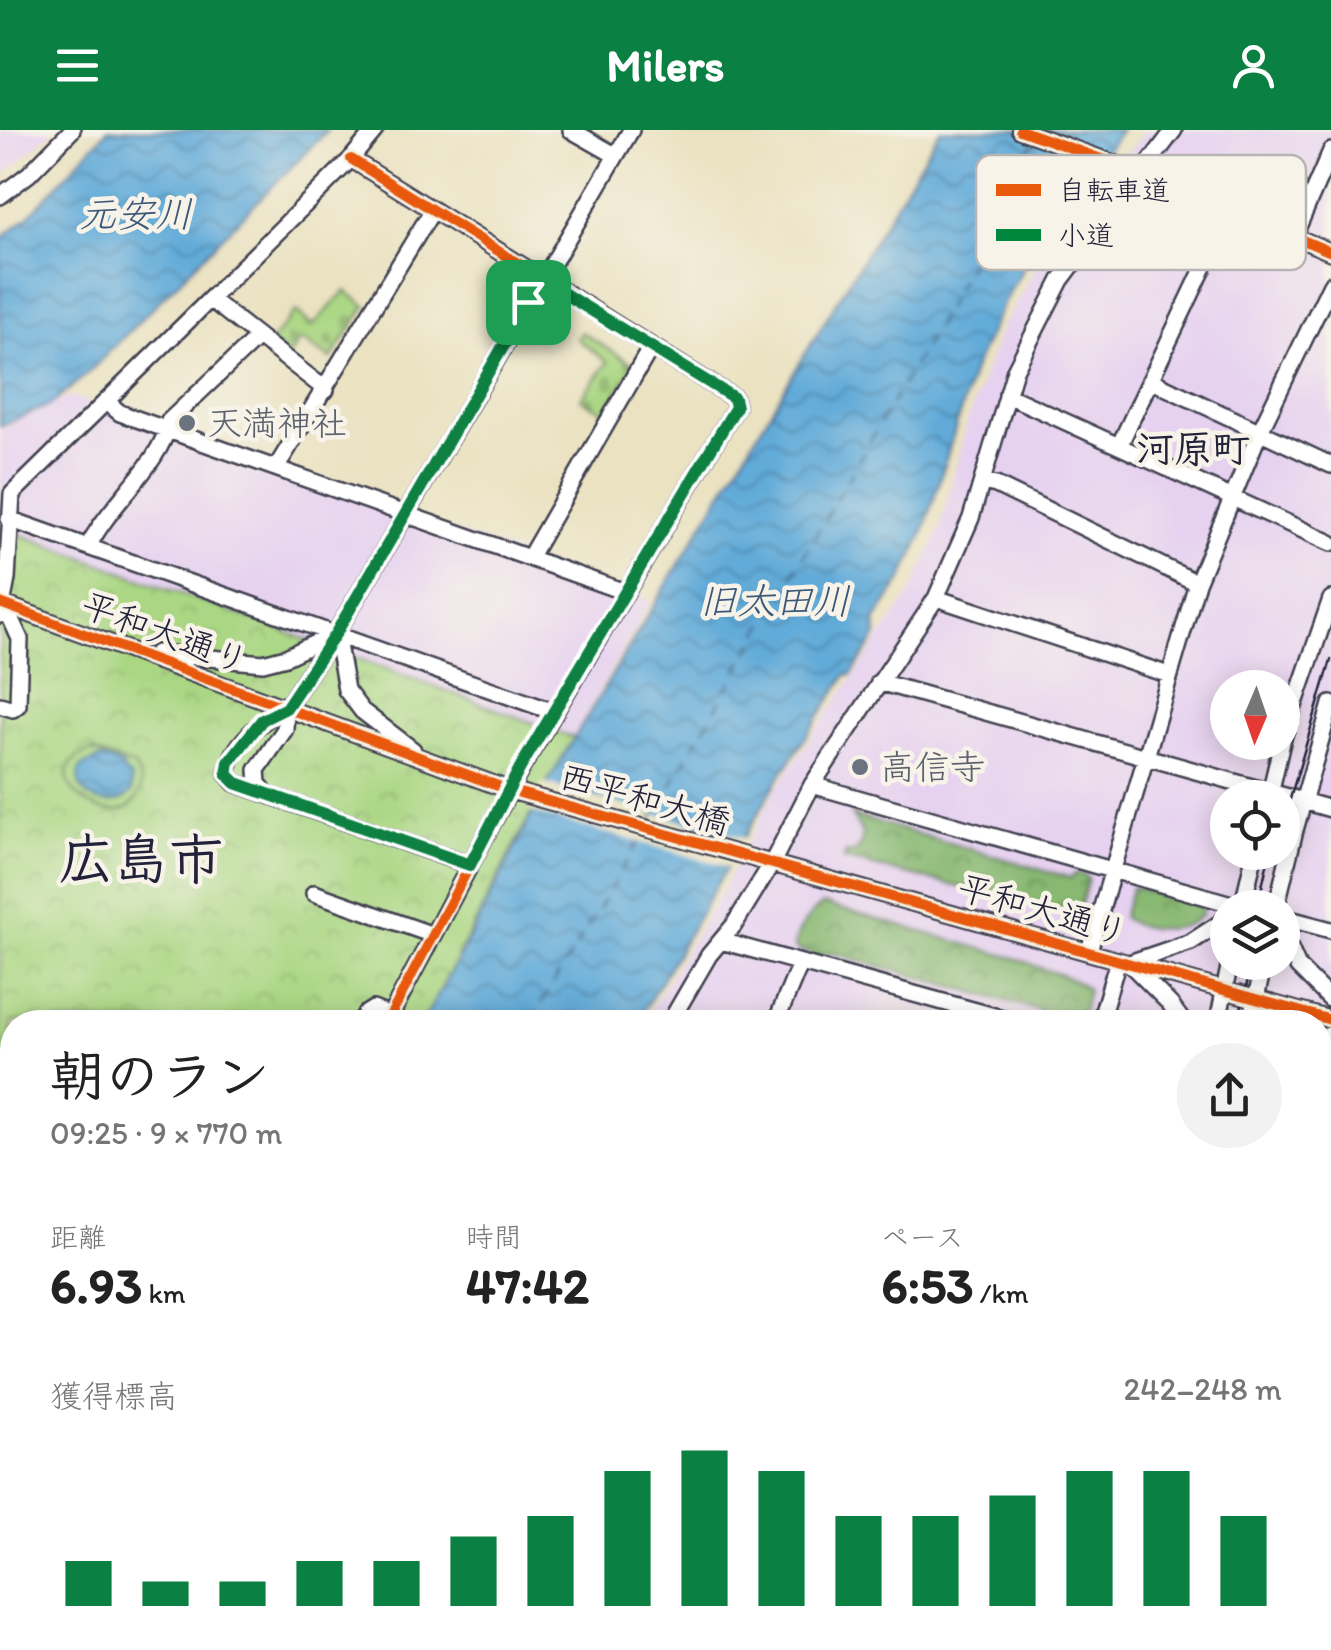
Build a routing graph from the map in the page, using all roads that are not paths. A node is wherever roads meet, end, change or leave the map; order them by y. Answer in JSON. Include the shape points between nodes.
{"nodes":[{"id":1,"x":72,"y":130,"type":"edge"},
{"id":2,"x":375,"y":130,"type":"edge"},
{"id":3,"x":571,"y":130,"type":"edge"},
{"id":4,"x":630,"y":130,"type":"edge"},
{"id":5,"x":1020,"y":130,"type":"edge"},
{"id":6,"x":1174,"y":130,"type":"edge"},
{"id":7,"x":1331,"y":151,"type":"edge"},
{"id":8,"x":615,"y":155,"type":"junction"},
{"id":9,"x":1085,"y":155,"type":"edge"},
{"id":10,"x":1154,"y":155,"type":"edge"},
{"id":11,"x":351,"y":158,"type":"junction"},
{"id":12,"x":0,"y":196,"type":"edge"},
{"id":13,"x":1306,"y":208,"type":"edge"},
{"id":14,"x":432,"y":211,"type":"junction"},
{"id":15,"x":1306,"y":241,"type":"edge"},
{"id":16,"x":1331,"y":252,"type":"edge"},
{"id":17,"x":1067,"y":270,"type":"edge"},
{"id":18,"x":1202,"y":270,"type":"edge"},
{"id":19,"x":542,"y":280,"type":"junction"},
{"id":20,"x":1331,"y":284,"type":"edge"},
{"id":21,"x":210,"y":299,"type":"junction"},
{"id":22,"x":258,"y":336,"type":"junction"},
{"id":23,"x":651,"y":347,"type":"junction"},
{"id":24,"x":1150,"y":380,"type":"junction"},
{"id":25,"x":326,"y":390,"type":"junction"},
{"id":26,"x":1007,"y":395,"type":"junction"},
{"id":27,"x":107,"y":402,"type":"junction"},
{"id":28,"x":168,"y":430,"type":"junction"},
{"id":29,"x":1260,"y":431,"type":"junction"},
{"id":30,"x":1118,"y":446,"type":"junction"},
{"id":31,"x":1331,"y":465,"type":"edge"},
{"id":32,"x":276,"y":468,"type":"junction"},
{"id":33,"x":982,"y":482,"type":"junction"},
{"id":34,"x":1231,"y":497,"type":"junction"},
{"id":35,"x":405,"y":514,"type":"junction"},
{"id":36,"x":8,"y":519,"type":"junction"},
{"id":37,"x":1331,"y":543,"type":"edge"},
{"id":38,"x":88,"y":547,"type":"junction"},
{"id":39,"x":529,"y":558,"type":"junction"},
{"id":40,"x":1197,"y":583,"type":"junction"},
{"id":41,"x":625,"y":592,"type":"junction"},
{"id":42,"x":936,"y":598,"type":"junction"},
{"id":43,"x":1331,"y":599,"type":"edge"},
{"id":44,"x":2,"y":607,"type":"edge"},
{"id":45,"x":336,"y":633,"type":"junction"},
{"id":46,"x":130,"y":649,"type":"junction"},
{"id":47,"x":1169,"y":674,"type":"junction"},
{"id":48,"x":879,"y":682,"type":"junction"},
{"id":49,"x":1300,"y":689,"type":"edge"},
{"id":50,"x":1331,"y":704,"type":"edge"},
{"id":51,"x":0,"y":705,"type":"edge"},
{"id":52,"x":286,"y":708,"type":"junction"},
{"id":53,"x":554,"y":712,"type":"junction"},
{"id":54,"x":1147,"y":756,"type":"junction"},
{"id":55,"x":428,"y":761,"type":"junction"},
{"id":56,"x":1224,"y":780,"type":"edge"},
{"id":57,"x":812,"y":785,"type":"junction"},
{"id":58,"x":510,"y":790,"type":"junction"},
{"id":59,"x":265,"y":792,"type":"junction"},
{"id":60,"x":536,"y":798,"type":"joint"},
{"id":61,"x":1300,"y":800,"type":"edge"},
{"id":62,"x":1303,"y":801,"type":"junction"},
{"id":63,"x":1331,"y":808,"type":"edge"},
{"id":64,"x":740,"y":854,"type":"joint"},
{"id":65,"x":772,"y":863,"type":"junction"},
{"id":66,"x":470,"y":865,"type":"junction"},
{"id":67,"x":1113,"y":872,"type":"junction"},
{"id":68,"x":1281,"y":890,"type":"edge"},
{"id":69,"x":314,"y":894,"type":"dead end"},
{"id":70,"x":1210,"y":898,"type":"edge"},
{"id":71,"x":1300,"y":922,"type":"edge"},
{"id":72,"x":1210,"y":930,"type":"edge"},
{"id":73,"x":1331,"y":930,"type":"edge"},
{"id":74,"x":433,"y":936,"type":"junction"},
{"id":75,"x":721,"y":940,"type":"junction"},
{"id":76,"x":1089,"y":951,"type":"junction"},
{"id":77,"x":1124,"y":962,"type":"junction"},
{"id":78,"x":800,"y":964,"type":"junction"},
{"id":79,"x":1300,"y":968,"type":"edge"},
{"id":80,"x":1226,"y":980,"type":"edge"},
{"id":81,"x":1260,"y":980,"type":"edge"},
{"id":82,"x":1224,"y":990,"type":"junction"},
{"id":83,"x":1256,"y":999,"type":"junction"},
{"id":84,"x":1331,"y":1000,"type":"edge"},
{"id":85,"x":394,"y":1010,"type":"edge"},
{"id":86,"x":677,"y":1010,"type":"edge"},
{"id":87,"x":781,"y":1010,"type":"edge"},
{"id":88,"x":971,"y":1010,"type":"edge"},
{"id":89,"x":1105,"y":1010,"type":"edge"},
{"id":90,"x":1174,"y":1010,"type":"edge"},
{"id":91,"x":1220,"y":1010,"type":"edge"},
{"id":92,"x":1254,"y":1010,"type":"edge"},
{"id":93,"x":1295,"y":1010,"type":"edge"}],
"edges":[{"from":1,"to":12,"type":"street"},
{"from":2,"to":11,"type":"street"},
{"from":3,"to":8,"type":"street"},
{"from":4,"to":8,"type":"street"},
{"from":5,"to":9,"type":"street"},
{"from":6,"to":10,"type":"street"},
{"from":7,"to":13,"type":"street"},
{"from":8,"to":19,"type":"street"},
{"from":11,"to":14,"type":"street"},
{"from":11,"to":21,"type":"street"},
{"from":14,"to":19,"type":"street"},
{"from":14,"to":25,"type":"street"},
{"from":15,"to":16,"type":"street"},
{"from":17,"to":26,"type":"street"},
{"from":18,"to":24,"type":"street"},
{"from":19,"to":23,"type":"street"},
{"from":19,"to":35,"type":"street"},
{"from":20,"to":29,"type":"street"},
{"from":21,"to":22,"type":"street"},
{"from":21,"to":27,"type":"street"},
{"from":22,"to":25,"type":"street"},
{"from":22,"to":28,"type":"street"},
{"from":23,"to":39,"type":"street"},
{"from":23,"to":41,"type":"street","via":[[734,398],[736,407]]},
{"from":24,"to":29,"type":"street"},
{"from":24,"to":30,"type":"street"},
{"from":25,"to":32,"type":"street"},
{"from":26,"to":30,"type":"street"},
{"from":26,"to":33,"type":"street"},
{"from":27,"to":28,"type":"street"},
{"from":27,"to":36,"type":"street","via":[[12,494]]},
{"from":28,"to":32,"type":"street"},
{"from":28,"to":38,"type":"street"},
{"from":29,"to":31,"type":"street"},
{"from":29,"to":34,"type":"street"},
{"from":30,"to":34,"type":"street"},
{"from":32,"to":35,"type":"street"},
{"from":33,"to":40,"type":"street"},
{"from":33,"to":42,"type":"street"},
{"from":34,"to":37,"type":"street"},
{"from":34,"to":40,"type":"street"},
{"from":35,"to":39,"type":"street"},
{"from":35,"to":45,"type":"street"},
{"from":36,"to":38,"type":"street"},
{"from":36,"to":44,"type":"street"},
{"from":38,"to":45,"type":"street"},
{"from":39,"to":41,"type":"street"},
{"from":40,"to":47,"type":"street"},
{"from":41,"to":53,"type":"street"},
{"from":42,"to":47,"type":"street"},
{"from":42,"to":48,"type":"street"},
{"from":43,"to":49,"type":"street"},
{"from":44,"to":46,"type":"street","name":"平和大通り"},
{"from":44,"to":51,"type":"street","via":[[20,639],[18,705]]},
{"from":45,"to":46,"type":"street","via":[[263,664]]},
{"from":45,"to":52,"type":"street"},
{"from":45,"to":53,"type":"street"},
{"from":45,"to":55,"type":"street","via":[[346,690],[362,711]]},
{"from":46,"to":52,"type":"street","name":"平和大通り"},
{"from":47,"to":54,"type":"street"},
{"from":48,"to":54,"type":"street"},
{"from":48,"to":57,"type":"street"},
{"from":50,"to":62,"type":"street"},
{"from":52,"to":55,"type":"street","name":"平和大通り"},
{"from":52,"to":59,"type":"street","via":[[284,729],[257,770]]},
{"from":52,"to":59,"type":"street","via":[[262,720],[229,762],[227,774],[236,783]]},
{"from":53,"to":58,"type":"street"},
{"from":54,"to":56,"type":"street"},
{"from":54,"to":67,"type":"street"},
{"from":55,"to":58,"type":"street","name":"平和大通り"},
{"from":57,"to":65,"type":"street"},
{"from":57,"to":67,"type":"street"},
{"from":58,"to":60,"type":"street","name":"平和大通り"},
{"from":58,"to":66,"type":"street"},
{"from":59,"to":66,"type":"street"},
{"from":60,"to":64,"type":"street","name":"西平和大橋"},
{"from":61,"to":62,"type":"street"},
{"from":62,"to":63,"type":"street"},
{"from":62,"to":68,"type":"street"},
{"from":64,"to":65,"type":"street","name":"平和大通り"},
{"from":65,"to":75,"type":"street"},
{"from":65,"to":76,"type":"street","name":"平和大通り"},
{"from":66,"to":74,"type":"street"},
{"from":67,"to":70,"type":"street"},
{"from":67,"to":76,"type":"street"},
{"from":69,"to":74,"type":"street"},
{"from":71,"to":73,"type":"street"},
{"from":72,"to":77,"type":"street"},
{"from":74,"to":85,"type":"street"},
{"from":75,"to":78,"type":"street"},
{"from":75,"to":86,"type":"street"},
{"from":76,"to":77,"type":"street","name":"平和大通り"},
{"from":77,"to":82,"type":"street","name":"平和大通り"},
{"from":77,"to":89,"type":"street"},
{"from":77,"to":90,"type":"street"},
{"from":78,"to":87,"type":"street"},
{"from":78,"to":88,"type":"street"},
{"from":79,"to":84,"type":"street"},
{"from":80,"to":82,"type":"street"},
{"from":81,"to":83,"type":"street"},
{"from":82,"to":83,"type":"street","name":"平和大通り"},
{"from":82,"to":91,"type":"street"},
{"from":83,"to":92,"type":"street"},
{"from":83,"to":93,"type":"street","name":"平和大通り"}]}
